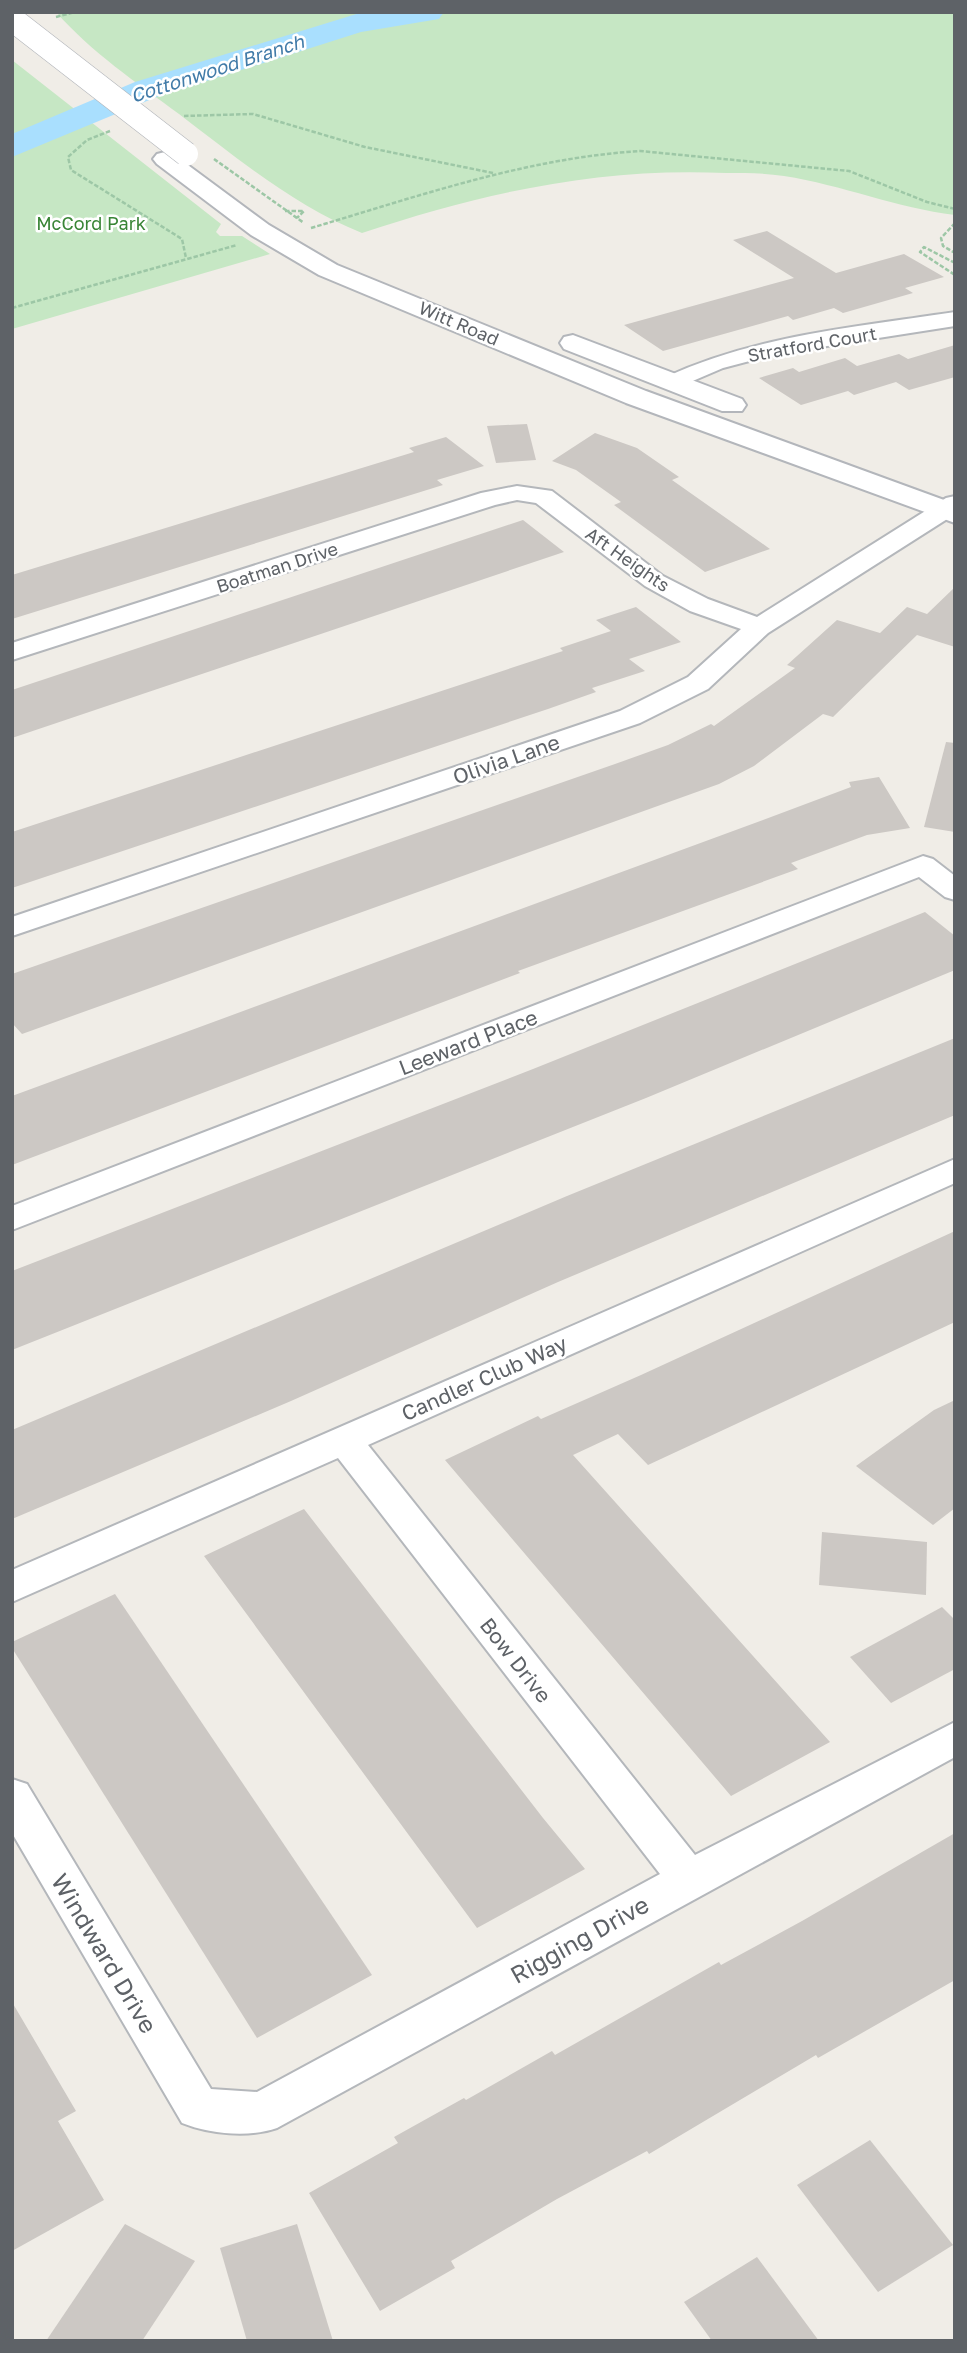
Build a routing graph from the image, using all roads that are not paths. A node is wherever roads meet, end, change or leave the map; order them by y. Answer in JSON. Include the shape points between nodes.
{"nodes":[{"id":1,"x":12,"y":19,"type":"edge"},
{"id":2,"x":12,"y":41,"type":"edge"},
{"id":3,"x":176,"y":157,"type":"junction"},
{"id":4,"x":955,"y":318,"type":"edge"},
{"id":5,"x":674,"y":382,"type":"junction"},
{"id":6,"x":644,"y":400,"type":"junction"},
{"id":7,"x":543,"y":496,"type":"joint"},
{"id":8,"x":952,"y":503,"type":"edge"},
{"id":9,"x":759,"y":627,"type":"junction"},
{"id":10,"x":12,"y":652,"type":"edge"},
{"id":11,"x":955,"y":891,"type":"edge"},
{"id":12,"x":12,"y":927,"type":"edge"},
{"id":13,"x":955,"y":1170,"type":"edge"},
{"id":14,"x":12,"y":1219,"type":"edge"},
{"id":15,"x":344,"y":1440,"type":"junction"},
{"id":16,"x":12,"y":1587,"type":"edge"},
{"id":17,"x":955,"y":1738,"type":"edge"},
{"id":18,"x":12,"y":1796,"type":"edge"},
{"id":19,"x":688,"y":1879,"type":"junction"},
{"id":20,"x":198,"y":2109,"type":"joint"}],
"edges":[{"from":1,"to":3,"type":"street","name":"Witt Road","bridge":true},
{"from":2,"to":3,"type":"street","name":"Witt Road"},
{"from":3,"to":5,"type":"street","name":"Witt Road","via":[[311,238]]},
{"from":3,"to":6,"type":"street","name":"Witt Road","via":[[260,230],[328,270]]},
{"from":4,"to":5,"type":"street","name":"Stratford Court","via":[[774,347],[715,363]]},
{"from":5,"to":6,"type":"street"},
{"from":5,"to":8,"type":"street","name":"Witt Road"},
{"from":6,"to":8,"type":"street","name":"Witt Road"},
{"from":7,"to":9,"type":"street","name":"Aft Heights","via":[[654,581],[699,605]]},
{"from":7,"to":10,"type":"street","name":"Boatman Drive","via":[[490,498]]},
{"from":8,"to":9,"type":"street","name":"Olivia Lane"},
{"from":9,"to":12,"type":"street","name":"Olivia Lane","via":[[698,683],[630,717]]},
{"from":11,"to":14,"type":"street","name":"Leeward Place","via":[[923,865]]},
{"from":13,"to":15,"type":"street","name":"Candler Club Way"},
{"from":15,"to":16,"type":"street","name":"Candler Club Way"},
{"from":15,"to":19,"type":"street","name":"Bow Drive"},
{"from":17,"to":19,"type":"street","name":"Rigging Drive"},
{"from":18,"to":20,"type":"street","name":"Windward Drive"},
{"from":19,"to":20,"type":"street","name":"Rigging Drive","via":[[261,2113]]}]}
